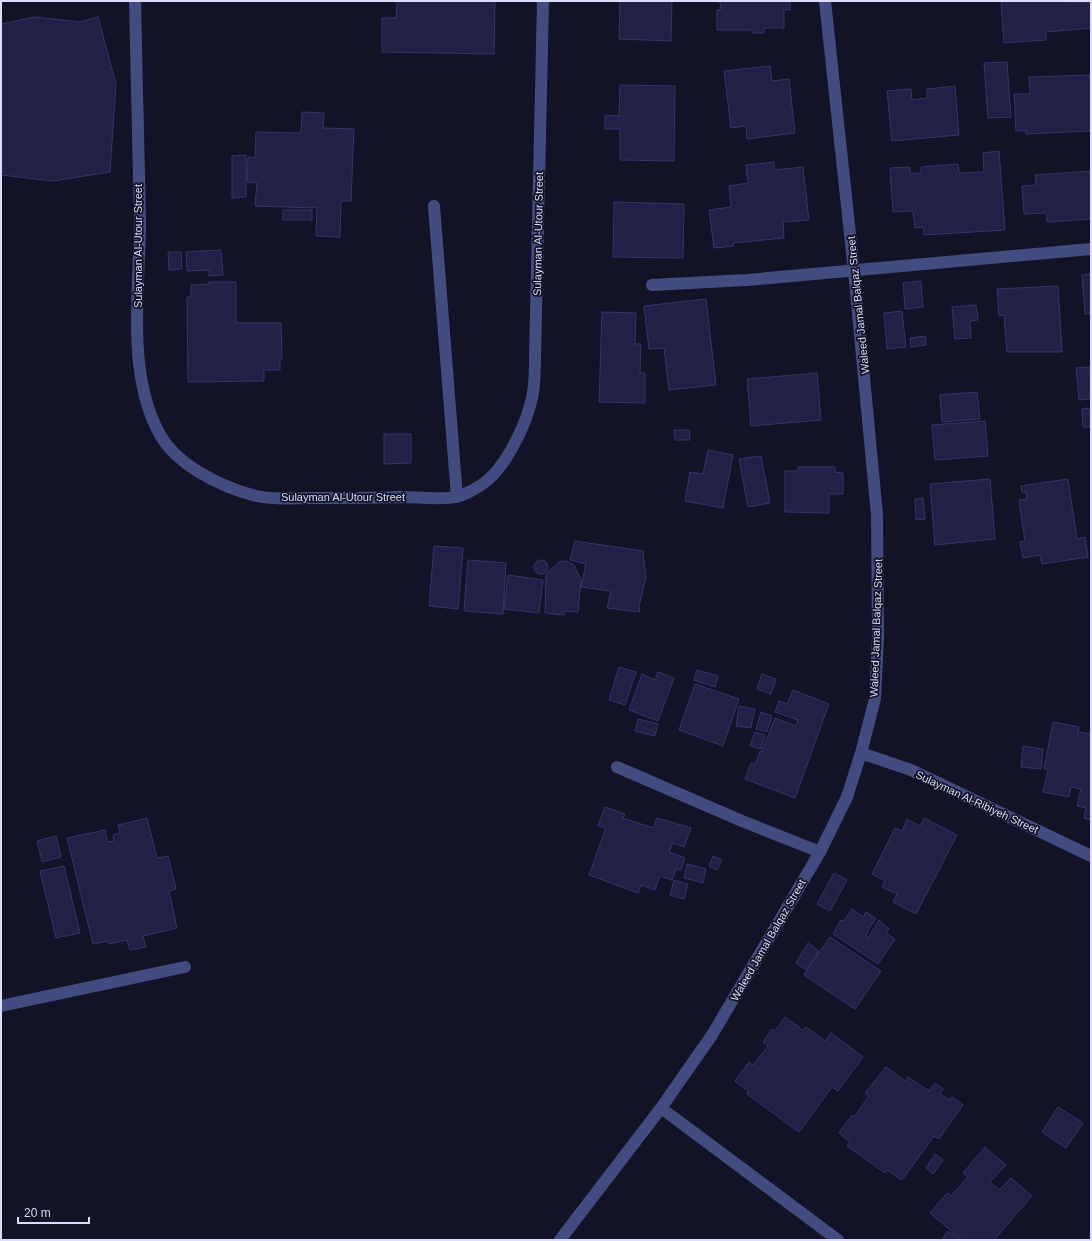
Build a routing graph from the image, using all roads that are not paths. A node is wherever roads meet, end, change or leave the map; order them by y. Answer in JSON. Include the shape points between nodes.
{"nodes":[{"id":1,"x":135,"y":1,"type":"edge"},
{"id":2,"x":543,"y":1,"type":"edge"},
{"id":3,"x":825,"y":1,"type":"edge"},
{"id":4,"x":434,"y":206,"type":"dead end"},
{"id":5,"x":1091,"y":249,"type":"edge"},
{"id":6,"x":854,"y":271,"type":"junction"},
{"id":7,"x":652,"y":285,"type":"dead end"},
{"id":8,"x":457,"y":497,"type":"junction"},
{"id":9,"x":861,"y":753,"type":"junction"},
{"id":10,"x":616,"y":767,"type":"dead end"},
{"id":11,"x":820,"y":852,"type":"junction"},
{"id":12,"x":1091,"y":856,"type":"edge"},
{"id":13,"x":185,"y":967,"type":"dead end"},
{"id":14,"x":1,"y":1006,"type":"edge"},
{"id":15,"x":661,"y":1108,"type":"junction"},
{"id":16,"x":560,"y":1240,"type":"edge"},
{"id":17,"x":838,"y":1240,"type":"edge"}],
"edges":[{"from":1,"to":8,"type":"street","name":"Sulayman Al-Utour Street","via":[[140,220],[139,349],[148,410],[159,433],[175,453],[194,468],[214,480],[258,496]]},
{"from":2,"to":8,"type":"street","name":"Sulayman Al-Utour Street","via":[[533,397],[525,421],[499,468],[483,484]]},
{"from":3,"to":6,"type":"street","name":"Waleed Jamal Balqaz Street"},
{"from":4,"to":8,"type":"street"},
{"from":5,"to":6,"type":"street"},
{"from":6,"to":7,"type":"street"},
{"from":6,"to":9,"type":"street","name":"Waleed Jamal Balqaz Street","via":[[877,515],[879,567],[875,699]]},
{"from":9,"to":11,"type":"street","name":"Waleed Jamal Balqaz Street","via":[[847,797]]},
{"from":9,"to":12,"type":"street","name":"Sulayman Al-Ribiyeh Street","via":[[911,770]]},
{"from":10,"to":11,"type":"street"},
{"from":11,"to":15,"type":"street","name":"Waleed Jamal Balqaz Street","via":[[712,1035]]},
{"from":13,"to":14,"type":"street"},
{"from":15,"to":16,"type":"street","name":"Waleed Jamal Balqaz Street"},
{"from":15,"to":17,"type":"street"}]}
